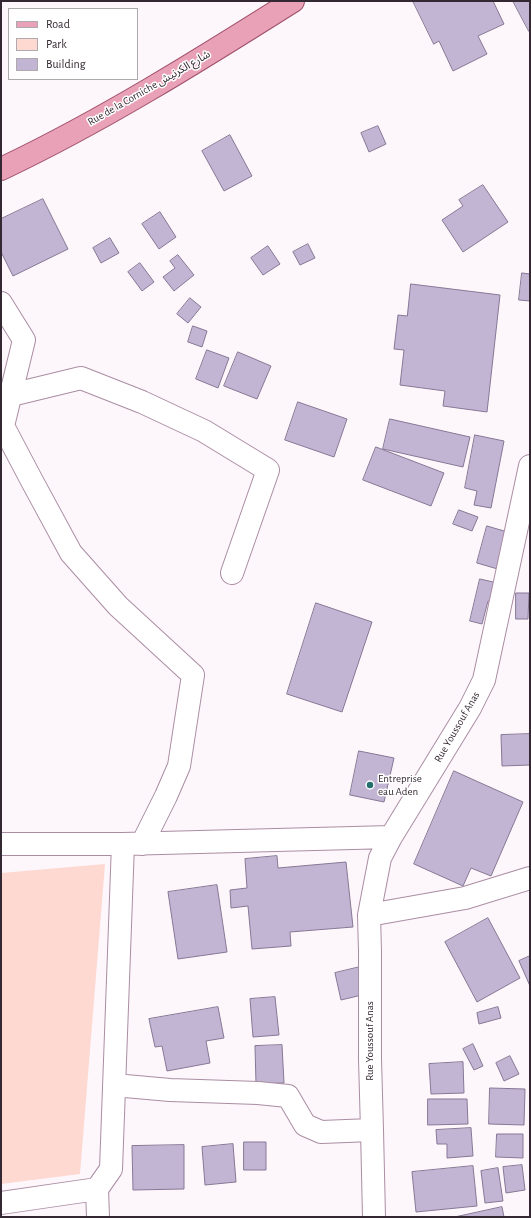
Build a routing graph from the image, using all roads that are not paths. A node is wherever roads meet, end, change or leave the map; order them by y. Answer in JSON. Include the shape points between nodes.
{"nodes":[{"id":1,"x":293,"y":1,"type":"edge"},
{"id":2,"x":1,"y":169,"type":"edge"},
{"id":3,"x":1,"y":303,"type":"edge"},
{"id":4,"x":11,"y":395,"type":"junction"},
{"id":5,"x":530,"y":466,"type":"edge"},
{"id":6,"x":232,"y":573,"type":"dead end"},
{"id":7,"x":392,"y":837,"type":"junction"},
{"id":8,"x":1,"y":844,"type":"edge"},
{"id":9,"x":133,"y":844,"type":"junction"},
{"id":10,"x":530,"y":878,"type":"edge"},
{"id":11,"x":369,"y":915,"type":"junction"},
{"id":12,"x":114,"y":1085,"type":"junction"},
{"id":13,"x":372,"y":1130,"type":"junction"},
{"id":14,"x":97,"y":1189,"type":"junction"},
{"id":15,"x":1,"y":1203,"type":"edge"},
{"id":16,"x":98,"y":1217,"type":"edge"},
{"id":17,"x":374,"y":1217,"type":"edge"}],
"edges":[{"from":1,"to":2,"type":"main road","name":"Rue de la Corniche شارع الكرنيش","via":[[178,73],[48,147]]},
{"from":3,"to":4,"type":"street","via":[[24,340]]},
{"from":4,"to":6,"type":"street","via":[[81,378],[142,402],[204,431],[268,470]]},
{"from":4,"to":9,"type":"street","via":[[3,426],[71,553],[118,606],[193,675],[179,766],[166,796]]},
{"from":5,"to":7,"type":"street","name":"Rue Youssouf Anas","via":[[484,680],[470,708]]},
{"from":7,"to":9,"type":"street"},
{"from":7,"to":11,"type":"street","name":"Rue Youssouf Anas","via":[[380,858]]},
{"from":8,"to":9,"type":"street"},
{"from":9,"to":12,"type":"street"},
{"from":10,"to":11,"type":"street","via":[[465,898]]},
{"from":11,"to":13,"type":"street","name":"Rue Youssouf Anas"},
{"from":12,"to":13,"type":"street","via":[[288,1096],[305,1125],[321,1132]]},
{"from":12,"to":14,"type":"street","via":[[111,1169]]},
{"from":13,"to":17,"type":"street","name":"Rue Youssouf Anas"},
{"from":14,"to":15,"type":"street"},
{"from":14,"to":16,"type":"street"}]}
